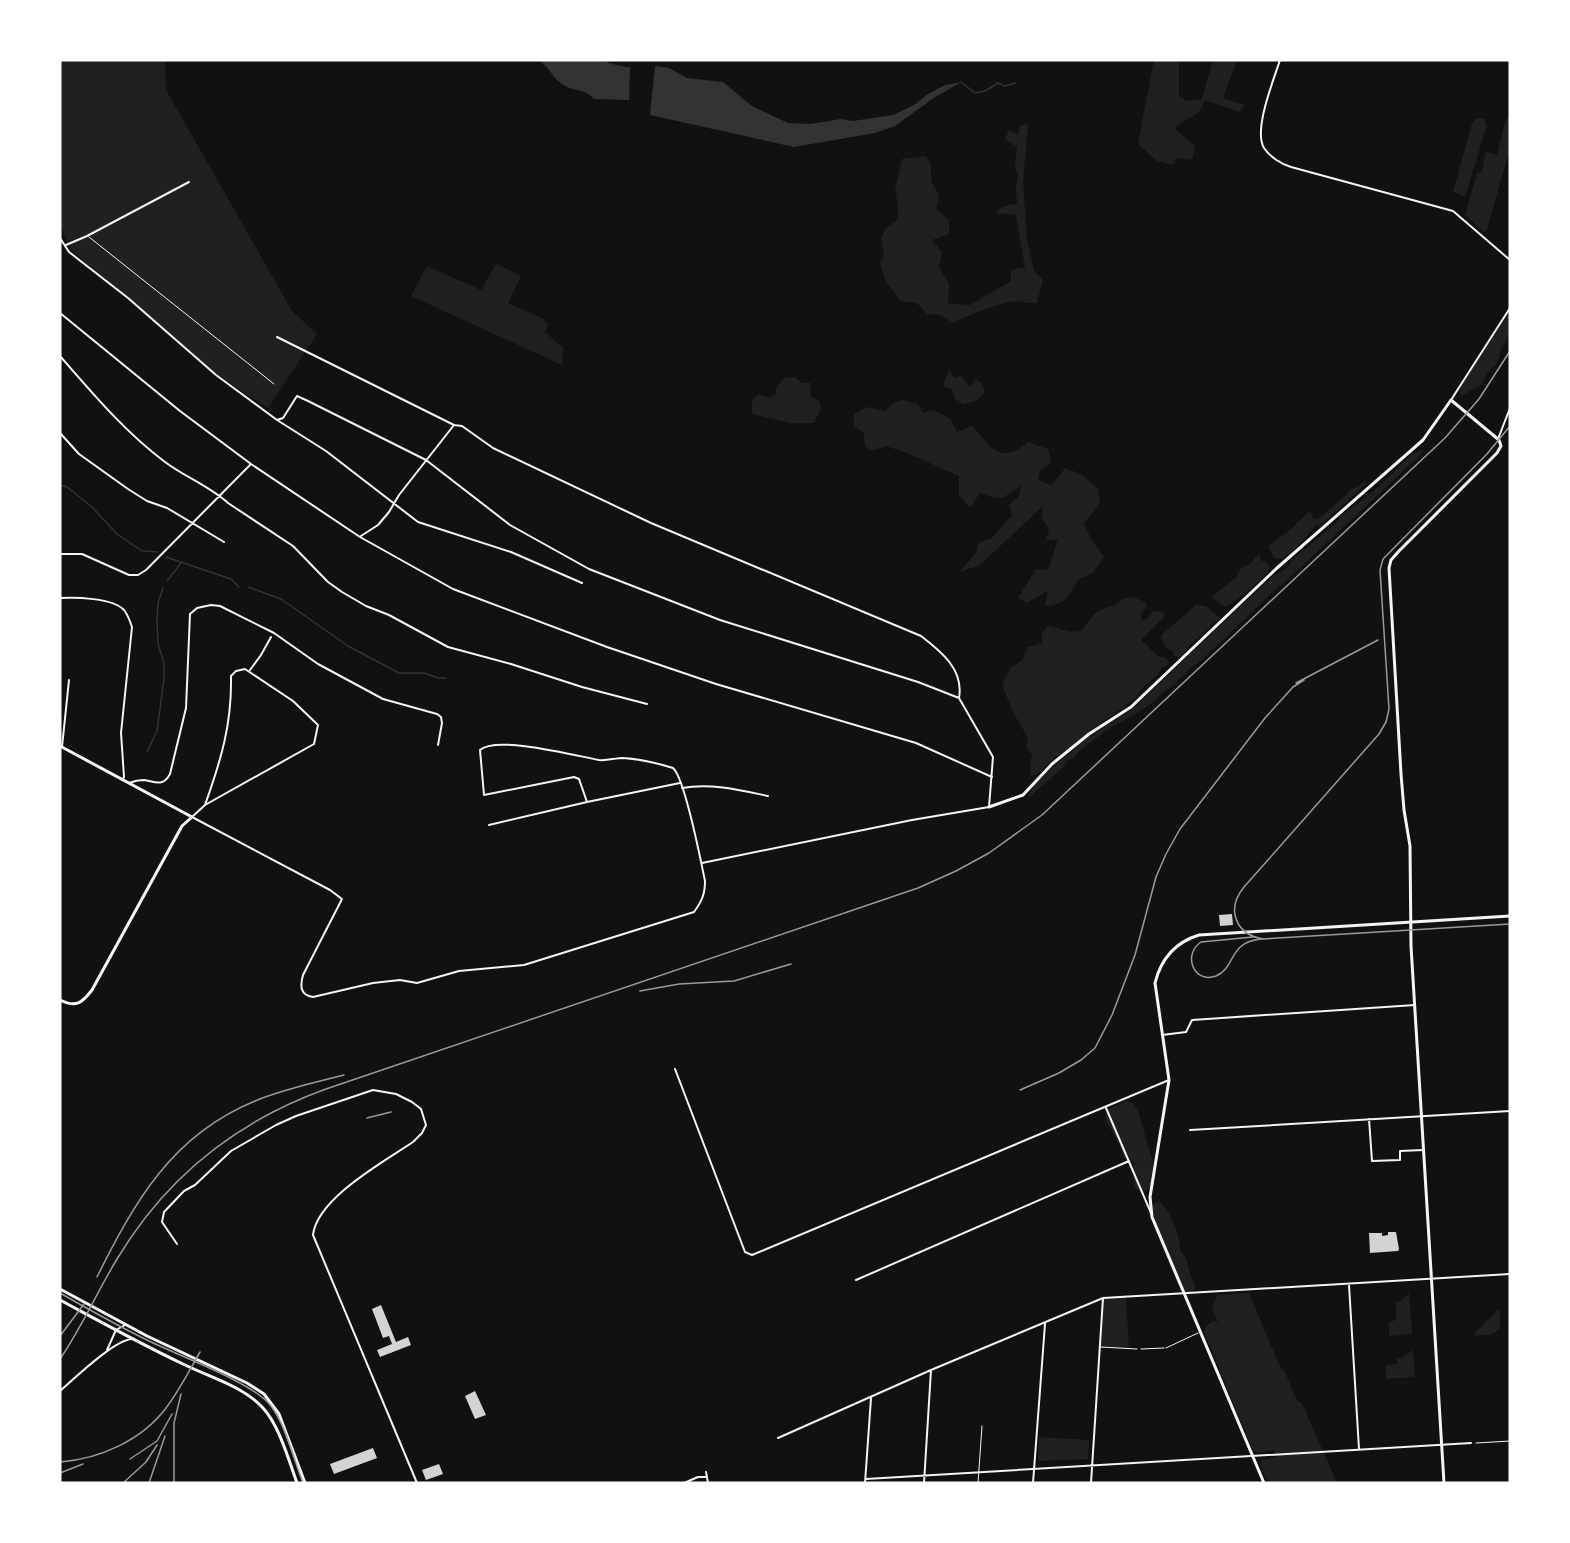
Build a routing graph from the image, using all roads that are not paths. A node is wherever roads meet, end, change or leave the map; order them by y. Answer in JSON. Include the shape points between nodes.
{"nodes":[{"id":1,"x":1280,"y":60,"type":"edge"},
{"id":2,"x":189,"y":182,"type":"dead end"},
{"id":3,"x":87,"y":236,"type":"junction"},
{"id":4,"x":60,"y":238,"type":"edge"},
{"id":5,"x":66,"y":245,"type":"junction"},
{"id":6,"x":1510,"y":260,"type":"edge"},
{"id":7,"x":1510,"y":308,"type":"edge"},
{"id":8,"x":60,"y":313,"type":"edge"},
{"id":9,"x":277,"y":337,"type":"dead end"},
{"id":10,"x":60,"y":356,"type":"edge"},
{"id":11,"x":274,"y":384,"type":"dead end"},
{"id":12,"x":1451,"y":400,"type":"junction"},
{"id":13,"x":1510,"y":408,"type":"edge"},
{"id":14,"x":276,"y":420,"type":"junction"},
{"id":15,"x":453,"y":424,"type":"junction"},
{"id":16,"x":60,"y":433,"type":"edge"},
{"id":17,"x":1498,"y":439,"type":"junction"},
{"id":18,"x":426,"y":460,"type":"junction"},
{"id":19,"x":251,"y":464,"type":"junction"},
{"id":20,"x":219,"y":495,"type":"junction"},
{"id":21,"x":393,"y":503,"type":"junction"},
{"id":22,"x":192,"y":523,"type":"junction"},
{"id":23,"x":360,"y":537,"type":"junction"},
{"id":24,"x":224,"y":542,"type":"dead end"},
{"id":25,"x":60,"y":554,"type":"edge"},
{"id":26,"x":582,"y":583,"type":"dead end"},
{"id":27,"x":60,"y":598,"type":"edge"},
{"id":28,"x":271,"y":637,"type":"dead end"},
{"id":29,"x":249,"y":671,"type":"junction"},
{"id":30,"x":69,"y":680,"type":"dead end"},
{"id":31,"x":959,"y":698,"type":"junction"},
{"id":32,"x":647,"y":704,"type":"dead end"},
{"id":33,"x":438,"y":745,"type":"dead end"},
{"id":34,"x":61,"y":746,"type":"edge"},
{"id":35,"x":992,"y":777,"type":"junction"},
{"id":36,"x":122,"y":780,"type":"junction"},
{"id":37,"x":128,"y":783,"type":"junction"},
{"id":38,"x":680,"y":783,"type":"junction"},
{"id":39,"x":682,"y":788,"type":"junction"},
{"id":40,"x":768,"y":796,"type":"dead end"},
{"id":41,"x":587,"y":802,"type":"junction"},
{"id":42,"x":205,"y":805,"type":"junction"},
{"id":43,"x":989,"y":807,"type":"junction"},
{"id":44,"x":192,"y":817,"type":"junction"},
{"id":45,"x":489,"y":825,"type":"dead end"},
{"id":46,"x":702,"y":863,"type":"junction"},
{"id":47,"x":1510,"y":916,"type":"edge"},
{"id":48,"x":1411,"y":923,"type":"junction"},
{"id":49,"x":60,"y":1000,"type":"edge"},
{"id":50,"x":1415,"y":1005,"type":"junction"},
{"id":51,"x":1162,"y":1035,"type":"junction"},
{"id":52,"x":675,"y":1069,"type":"dead end"},
{"id":53,"x":1169,"y":1080,"type":"junction"},
{"id":54,"x":1106,"y":1108,"type":"junction"},
{"id":55,"x":1510,"y":1111,"type":"edge"},
{"id":56,"x":1422,"y":1116,"type":"junction"},
{"id":57,"x":1369,"y":1119,"type":"junction"},
{"id":58,"x":1190,"y":1130,"type":"dead end"},
{"id":59,"x":1424,"y":1150,"type":"junction"},
{"id":60,"x":1129,"y":1161,"type":"junction"},
{"id":61,"x":1152,"y":1216,"type":"junction"},
{"id":62,"x":177,"y":1244,"type":"dead end"},
{"id":63,"x":1510,"y":1274,"type":"edge"},
{"id":64,"x":1432,"y":1278,"type":"junction"},
{"id":65,"x":856,"y":1280,"type":"dead end"},
{"id":66,"x":1349,"y":1284,"type":"junction"},
{"id":67,"x":60,"y":1289,"type":"edge"},
{"id":68,"x":1184,"y":1293,"type":"junction"},
{"id":69,"x":1103,"y":1298,"type":"junction"},
{"id":70,"x":60,"y":1300,"type":"edge"},
{"id":71,"x":1046,"y":1323,"type":"junction"},
{"id":72,"x":125,"y":1325,"type":"junction"},
{"id":73,"x":116,"y":1330,"type":"junction"},
{"id":74,"x":1200,"y":1333,"type":"junction"},
{"id":75,"x":132,"y":1339,"type":"junction"},
{"id":76,"x":1100,"y":1347,"type":"junction"},
{"id":77,"x":1166,"y":1348,"type":"road end"},
{"id":78,"x":1137,"y":1349,"type":"road end"},
{"id":79,"x":105,"y":1352,"type":"junction"},
{"id":80,"x":931,"y":1370,"type":"junction"},
{"id":81,"x":60,"y":1391,"type":"edge"},
{"id":82,"x":871,"y":1398,"type":"junction"},
{"id":83,"x":982,"y":1426,"type":"dead end"},
{"id":84,"x":778,"y":1438,"type":"dead end"},
{"id":85,"x":1471,"y":1443,"type":"road end"},
{"id":86,"x":1442,"y":1445,"type":"junction"},
{"id":87,"x":1359,"y":1449,"type":"junction"},
{"id":88,"x":1252,"y":1456,"type":"junction"},
{"id":89,"x":1092,"y":1465,"type":"junction"},
{"id":90,"x":1035,"y":1468,"type":"junction"},
{"id":91,"x":706,"y":1472,"type":"dead end"},
{"id":92,"x":979,"y":1472,"type":"junction"},
{"id":93,"x":924,"y":1475,"type":"junction"},
{"id":94,"x":707,"y":1477,"type":"junction"},
{"id":95,"x":866,"y":1479,"type":"junction"},
{"id":96,"x":297,"y":1483,"type":"edge"},
{"id":97,"x":305,"y":1483,"type":"edge"},
{"id":98,"x":417,"y":1483,"type":"edge"},
{"id":99,"x":684,"y":1483,"type":"edge"},
{"id":100,"x":708,"y":1483,"type":"edge"},
{"id":101,"x":865,"y":1483,"type":"edge"},
{"id":102,"x":924,"y":1483,"type":"edge"},
{"id":103,"x":978,"y":1483,"type":"edge"},
{"id":104,"x":1034,"y":1483,"type":"edge"},
{"id":105,"x":1091,"y":1483,"type":"edge"},
{"id":106,"x":1264,"y":1483,"type":"edge"},
{"id":107,"x":1444,"y":1483,"type":"edge"}],
"edges":[{"from":1,"to":6,"type":"street","via":[[1261,130],[1263,147],[1275,159],[1291,167],[1453,211]]},
{"from":2,"to":3,"type":"street"},
{"from":3,"to":5,"type":"street"},
{"from":3,"to":11,"type":"lane"},
{"from":4,"to":5,"type":"street"},
{"from":5,"to":14,"type":"street","via":[[69,252],[216,375]]},
{"from":7,"to":12,"type":"street"},
{"from":8,"to":19,"type":"street"},
{"from":9,"to":15,"type":"street"},
{"from":10,"to":20,"type":"street","via":[[132,436],[168,465]]},
{"from":12,"to":17,"type":"street"},
{"from":12,"to":43,"type":"street","via":[[1423,440],[1277,568],[1131,707],[1052,764],[1023,795]]},
{"from":13,"to":17,"type":"street"},
{"from":14,"to":18,"type":"street","via":[[283,418],[297,396]]},
{"from":14,"to":21,"type":"street","via":[[326,451]]},
{"from":15,"to":18,"type":"street"},
{"from":15,"to":31,"type":"street","via":[[510,456],[651,523],[921,636],[941,651],[955,669],[961,686]]},
{"from":16,"to":22,"type":"street","via":[[79,454],[128,489]]},
{"from":17,"to":48,"type":"street","via":[[1501,446],[1497,453],[1389,564],[1401,774],[1410,846]]},
{"from":18,"to":21,"type":"street"},
{"from":18,"to":31,"type":"street","via":[[510,525],[589,569],[720,620]]},
{"from":19,"to":20,"type":"street"},
{"from":19,"to":23,"type":"street"},
{"from":20,"to":22,"type":"street"},
{"from":20,"to":32,"type":"street","via":[[293,546],[342,592],[448,647]]},
{"from":21,"to":23,"type":"street","via":[[378,525]]},
{"from":21,"to":26,"type":"street","via":[[418,522],[511,552]]},
{"from":22,"to":24,"type":"street"},
{"from":22,"to":25,"type":"street","via":[[138,575],[129,575],[82,554]]},
{"from":23,"to":35,"type":"street","via":[[453,589],[716,684],[916,743]]},
{"from":27,"to":36,"type":"street","via":[[77,597],[120,607],[129,618],[132,627],[121,734]]},
{"from":28,"to":29,"type":"street"},
{"from":29,"to":42,"type":"street","via":[[240,669],[231,676],[229,727]]},
{"from":29,"to":42,"type":"street","via":[[315,721],[318,725],[314,744]]},
{"from":30,"to":34,"type":"street"},
{"from":31,"to":35,"type":"street","via":[[993,757]]},
{"from":33,"to":37,"type":"street","via":[[442,723],[437,714],[383,699],[318,664],[274,633],[220,606],[204,606],[190,614],[187,702],[170,774],[161,783]]},
{"from":34,"to":36,"type":"street"},
{"from":35,"to":43,"type":"street"},
{"from":36,"to":37,"type":"street"},
{"from":37,"to":44,"type":"street"},
{"from":38,"to":39,"type":"street"},
{"from":38,"to":41,"type":"street"},
{"from":38,"to":41,"type":"street","via":[[673,768],[632,759],[600,760],[510,745],[480,750],[484,795],[574,777],[579,779]]},
{"from":39,"to":40,"type":"street","via":[[732,788]]},
{"from":39,"to":46,"type":"street"},
{"from":41,"to":45,"type":"street"},
{"from":42,"to":44,"type":"street"},
{"from":43,"to":46,"type":"street"},
{"from":44,"to":46,"type":"street","via":[[342,899],[303,975],[300,986],[307,996],[373,983],[417,983],[459,971],[524,965],[694,912],[705,892]]},
{"from":44,"to":49,"type":"street","via":[[182,826],[92,990],[82,1003]]},
{"from":47,"to":48,"type":"street"},
{"from":48,"to":50,"type":"street"},
{"from":48,"to":51,"type":"street","via":[[1199,935],[1180,943],[1163,962],[1155,983]]},
{"from":50,"to":51,"type":"street","via":[[1192,1020],[1186,1032]]},
{"from":50,"to":56,"type":"street"},
{"from":51,"to":53,"type":"street"},
{"from":52,"to":54,"type":"street","via":[[748,1255]]},
{"from":53,"to":54,"type":"street"},
{"from":53,"to":61,"type":"street","via":[[1150,1197]]},
{"from":54,"to":60,"type":"street"},
{"from":55,"to":56,"type":"street"},
{"from":56,"to":57,"type":"street"},
{"from":56,"to":59,"type":"street"},
{"from":57,"to":58,"type":"street"},
{"from":57,"to":59,"type":"street","via":[[1372,1161],[1400,1160],[1400,1151]]},
{"from":59,"to":64,"type":"street"},
{"from":60,"to":61,"type":"street"},
{"from":60,"to":65,"type":"street"},
{"from":61,"to":68,"type":"street"},
{"from":62,"to":98,"type":"street","via":[[162,1222],[164,1212],[231,1151],[276,1125],[373,1090],[403,1096],[421,1110],[426,1125],[422,1133],[345,1188],[314,1224],[313,1234]]},
{"from":63,"to":64,"type":"street"},
{"from":64,"to":66,"type":"street"},
{"from":64,"to":86,"type":"street"},
{"from":66,"to":68,"type":"street"},
{"from":66,"to":87,"type":"street"},
{"from":67,"to":72,"type":"street"},
{"from":68,"to":69,"type":"street"},
{"from":68,"to":74,"type":"street"},
{"from":69,"to":71,"type":"street"},
{"from":69,"to":76,"type":"street"},
{"from":70,"to":73,"type":"street"},
{"from":71,"to":80,"type":"street"},
{"from":71,"to":90,"type":"street"},
{"from":72,"to":73,"type":"street"},
{"from":72,"to":97,"type":"street","via":[[260,1391],[282,1420]]},
{"from":73,"to":75,"type":"street"},
{"from":73,"to":79,"type":"street"},
{"from":74,"to":77,"type":"lane"},
{"from":74,"to":88,"type":"street"},
{"from":75,"to":79,"type":"street"},
{"from":75,"to":96,"type":"street","via":[[245,1394],[265,1410]]},
{"from":76,"to":78,"type":"lane"},
{"from":76,"to":89,"type":"street"},
{"from":79,"to":81,"type":"street"},
{"from":80,"to":82,"type":"street"},
{"from":80,"to":93,"type":"street"},
{"from":82,"to":84,"type":"street"},
{"from":82,"to":95,"type":"street"},
{"from":83,"to":92,"type":"lane"},
{"from":85,"to":86,"type":"street"},
{"from":86,"to":87,"type":"street"},
{"from":86,"to":107,"type":"street"},
{"from":87,"to":88,"type":"street"},
{"from":88,"to":89,"type":"street"},
{"from":88,"to":106,"type":"street"},
{"from":89,"to":90,"type":"street"},
{"from":89,"to":105,"type":"street"},
{"from":90,"to":92,"type":"street"},
{"from":90,"to":104,"type":"street"},
{"from":91,"to":94,"type":"street"},
{"from":92,"to":93,"type":"street"},
{"from":92,"to":103,"type":"lane"},
{"from":93,"to":95,"type":"street"},
{"from":93,"to":102,"type":"street"},
{"from":94,"to":99,"type":"street"},
{"from":94,"to":100,"type":"street"},
{"from":95,"to":101,"type":"street"}]}
